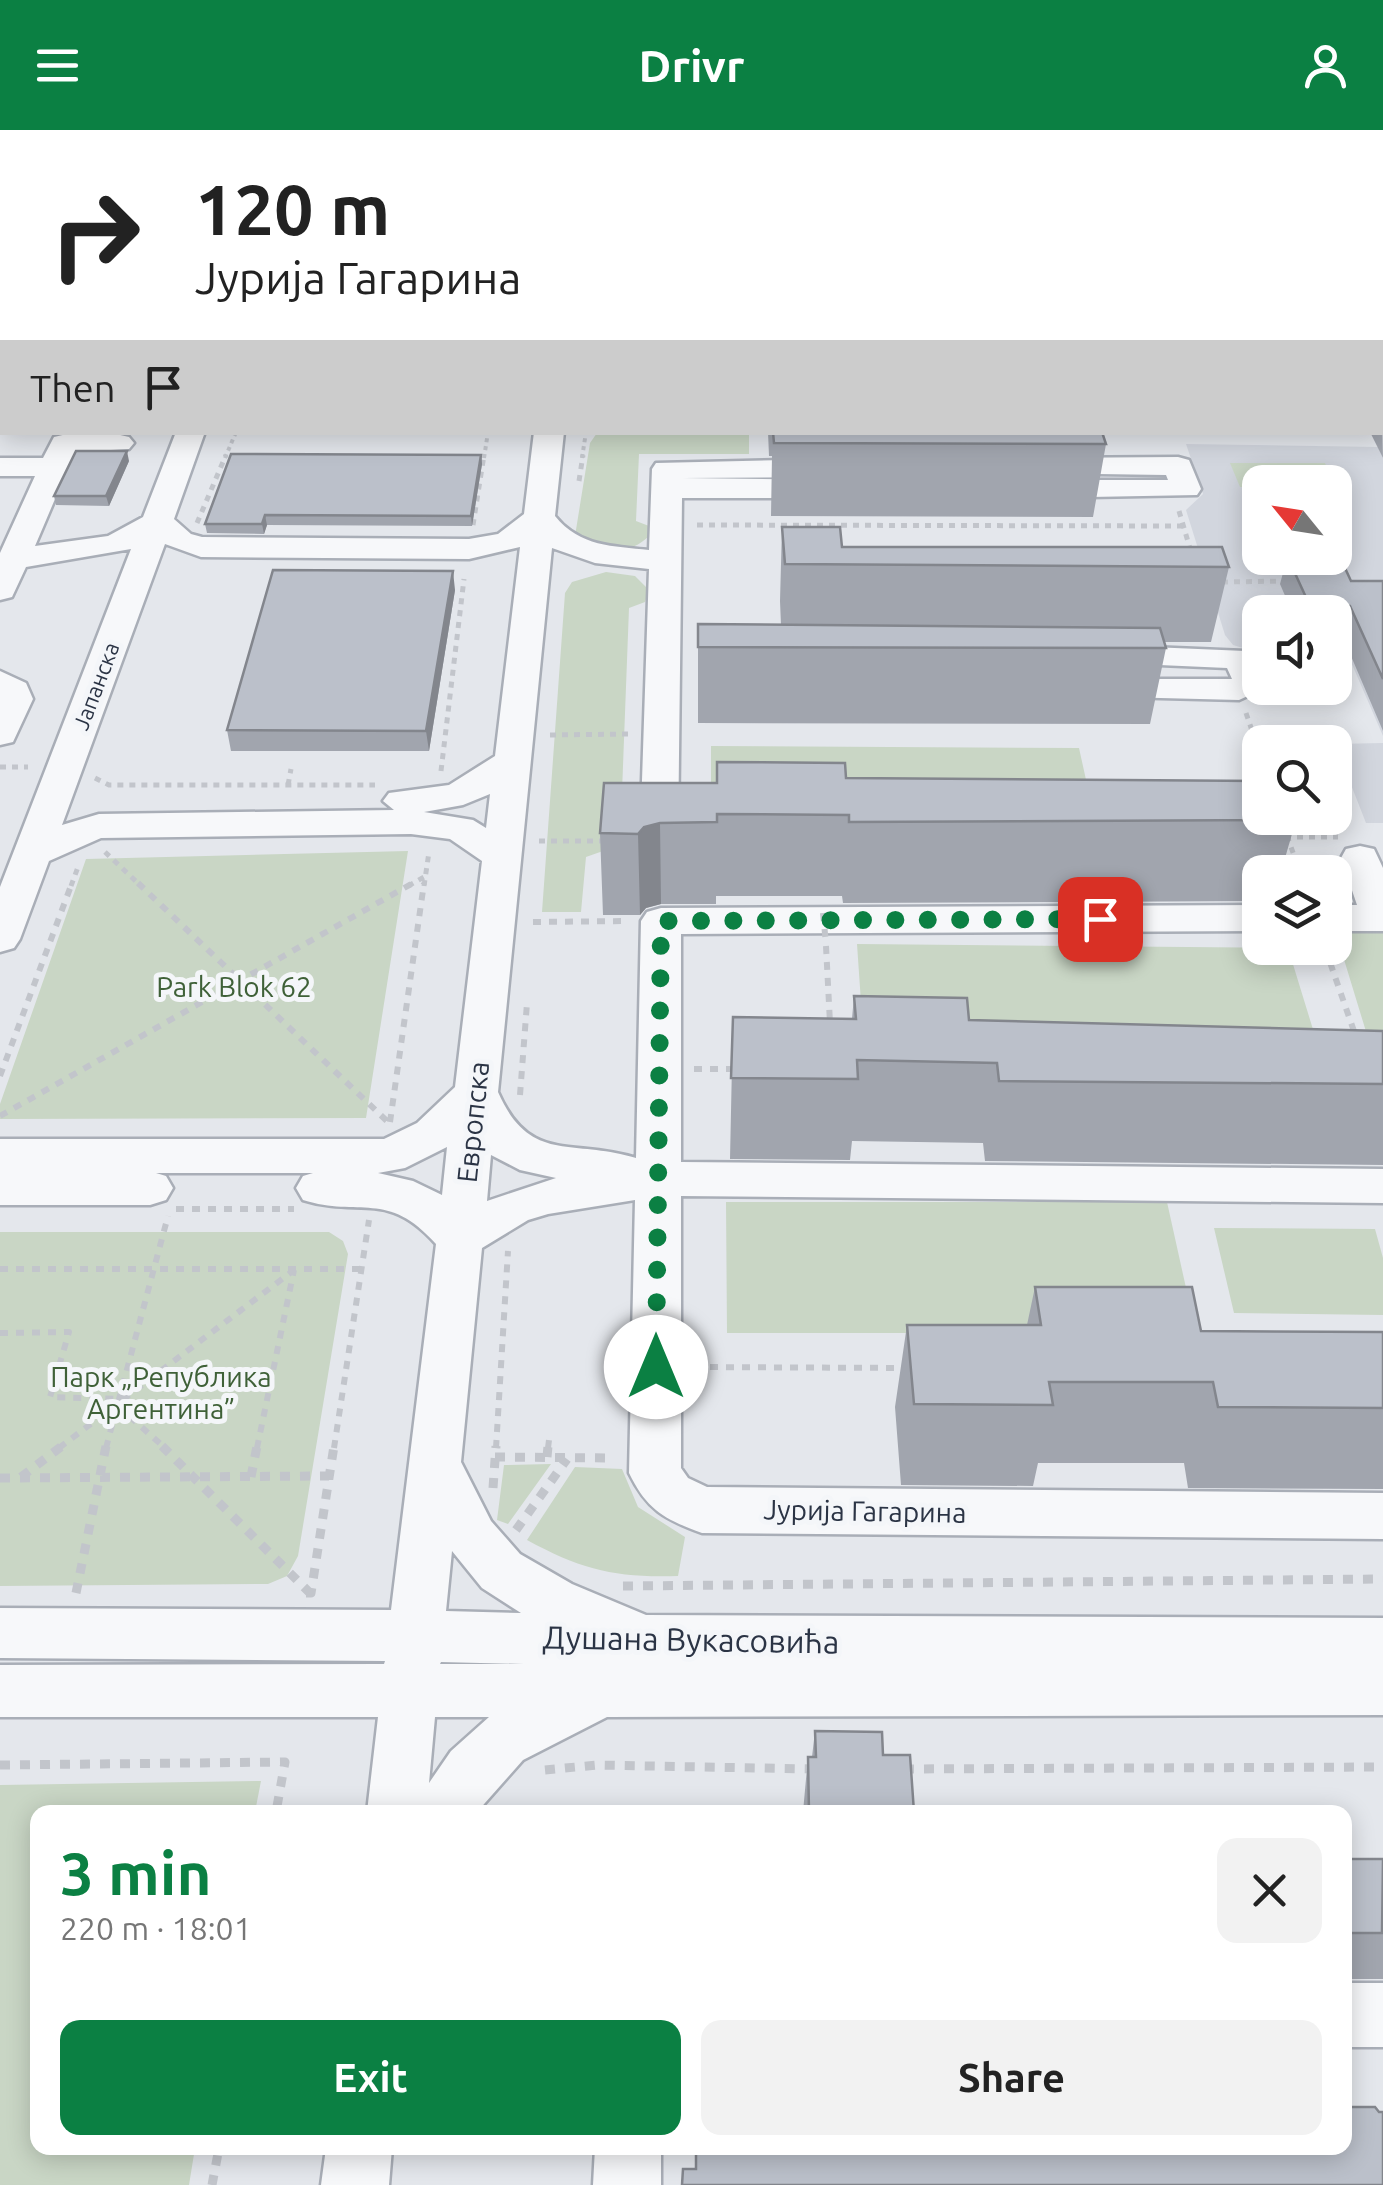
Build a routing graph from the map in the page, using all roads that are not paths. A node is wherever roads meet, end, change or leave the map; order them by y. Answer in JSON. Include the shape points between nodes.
{"nodes":[{"id":1,"x":188,"y":436,"type":"edge"},
{"id":2,"x":551,"y":437,"type":"edge"},
{"id":3,"x":119,"y":443,"type":"dead end"},
{"id":4,"x":54,"y":467,"type":"junction"},
{"id":5,"x":0,"y":468,"type":"edge"},
{"id":6,"x":860,"y":478,"type":"dead end"},
{"id":7,"x":1005,"y":478,"type":"dead end"},
{"id":8,"x":1179,"y":481,"type":"road end"},
{"id":9,"x":540,"y":517,"type":"junction"},
{"id":10,"x":158,"y":522,"type":"junction"},
{"id":11,"x":18,"y":559,"type":"junction"},
{"id":12,"x":665,"y":562,"type":"junction"},
{"id":13,"x":0,"y":590,"type":"edge"},
{"id":14,"x":530,"y":597,"type":"junction"},
{"id":15,"x":129,"y":598,"type":"junction"},
{"id":16,"x":1062,"y":672,"type":"edge"},
{"id":17,"x":0,"y":681,"type":"edge"},
{"id":18,"x":1239,"y":690,"type":"road end"},
{"id":19,"x":0,"y":734,"type":"edge"},
{"id":20,"x":513,"y":760,"type":"junction"},
{"id":21,"x":60,"y":769,"type":"junction"},
{"id":22,"x":659,"y":841,"type":"edge"},
{"id":23,"x":1352,"y":848,"type":"road end"},
{"id":24,"x":32,"y":854,"type":"junction"},
{"id":25,"x":500,"y":855,"type":"junction"},
{"id":26,"x":1242,"y":918,"type":"edge"},
{"id":27,"x":1352,"y":918,"type":"edge"},
{"id":28,"x":1382,"y":918,"type":"edge"},
{"id":29,"x":0,"y":940,"type":"edge"},
{"id":30,"x":476,"y":1092,"type":"junction"},
{"id":31,"x":0,"y":1156,"type":"edge"},
{"id":32,"x":656,"y":1179,"type":"junction"},
{"id":33,"x":1383,"y":1186,"type":"edge"},
{"id":34,"x":0,"y":1188,"type":"edge"},
{"id":35,"x":459,"y":1239,"type":"junction"},
{"id":36,"x":435,"y":1463,"type":"junction"},
{"id":37,"x":1383,"y":1516,"type":"edge"},
{"id":38,"x":0,"y":1633,"type":"edge"},
{"id":39,"x":652,"y":1641,"type":"junction"},
{"id":40,"x":1383,"y":1643,"type":"edge"},
{"id":41,"x":413,"y":1663,"type":"junction"},
{"id":42,"x":1383,"y":1689,"type":"edge"},
{"id":43,"x":614,"y":1690,"type":"junction"},
{"id":44,"x":0,"y":1692,"type":"edge"},
{"id":45,"x":397,"y":1805,"type":"edge"},
{"id":46,"x":448,"y":1805,"type":"edge"},
{"id":47,"x":1352,"y":2015,"type":"edge"},
{"id":48,"x":1383,"y":2015,"type":"edge"},
{"id":49,"x":358,"y":2155,"type":"edge"},
{"id":50,"x":628,"y":2155,"type":"edge"},
{"id":51,"x":355,"y":2185,"type":"edge"},
{"id":52,"x":626,"y":2185,"type":"edge"}],
"edges":[{"from":1,"to":10,"type":"street","name":"Јапанска"},
{"from":2,"to":9,"type":"street","name":"Европска"},
{"from":3,"to":4,"type":"street","via":[[64,443]]},
{"from":4,"to":5,"type":"street"},
{"from":4,"to":11,"type":"street"},
{"from":6,"to":12,"type":"street","via":[[666,478]]},
{"from":7,"to":8,"type":"street"},
{"from":9,"to":10,"type":"street","via":[[508,541],[455,549],[202,547],[180,541]]},
{"from":9,"to":12,"type":"street","via":[[552,537],[568,546]]},
{"from":9,"to":14,"type":"street","name":"Европска"},
{"from":10,"to":11,"type":"street","via":[[116,544]]},
{"from":10,"to":15,"type":"street","name":"Јапанска"},
{"from":11,"to":13,"type":"street"},
{"from":11,"to":15,"type":"street","via":[[105,573]]},
{"from":12,"to":14,"type":"street","via":[[560,577]]},
{"from":12,"to":22,"type":"street","via":[[681,669],[661,734]]},
{"from":14,"to":15,"type":"street","via":[[511,577],[466,567],[200,565],[164,573]]},
{"from":14,"to":20,"type":"street","name":"Европска"},
{"from":15,"to":21,"type":"street","name":"Јапанска"},
{"from":16,"to":18,"type":"street"},
{"from":17,"to":19,"type":"street","via":[[15,699]]},
{"from":20,"to":21,"type":"street","via":[[476,790],[439,801],[106,800],[87,796]]},
{"from":20,"to":25,"type":"street","name":"Европска"},
{"from":21,"to":24,"type":"street","name":"Јапанска"},
{"from":23,"to":28,"type":"street"},
{"from":24,"to":25,"type":"street","via":[[64,837],[112,825],[411,822],[460,828]]},
{"from":24,"to":29,"type":"street","name":"Јапанска"},
{"from":25,"to":30,"type":"street","name":"Европска"},
{"from":26,"to":32,"type":"street","via":[[661,921]]},
{"from":27,"to":28,"type":"street"},
{"from":30,"to":31,"type":"street","via":[[433,1135],[389,1156]]},
{"from":30,"to":32,"type":"street","via":[[495,1136],[516,1151]]},
{"from":30,"to":35,"type":"street","name":"Европска"},
{"from":32,"to":33,"type":"street"},
{"from":32,"to":35,"type":"street","via":[[547,1197],[512,1208]]},
{"from":32,"to":37,"type":"street","name":"Јурија Гагарина","via":[[655,1474],[670,1494],[702,1510]]},
{"from":34,"to":35,"type":"street","via":[[377,1188],[424,1202]]},
{"from":35,"to":36,"type":"street","name":"Европска"},
{"from":36,"to":39,"type":"street","via":[[504,1574]]},
{"from":36,"to":41,"type":"street","name":"Европска"},
{"from":38,"to":41,"type":"street","name":"Душана Вукасовића","via":[[255,1632]]},
{"from":39,"to":40,"type":"street","name":"Душана Вукасовића"},
{"from":39,"to":41,"type":"street","name":"Душана Вукасовића"},
{"from":41,"to":43,"type":"street","name":"Душана Вукасовића"},
{"from":41,"to":44,"type":"street","name":"Душана Вукасовића"},
{"from":41,"to":45,"type":"street","name":"Европска"},
{"from":42,"to":43,"type":"street","name":"Душана Вукасовића"},
{"from":43,"to":46,"type":"street","via":[[530,1720],[506,1736],[462,1780]]},
{"from":47,"to":48,"type":"street"},
{"from":49,"to":51,"type":"street"},
{"from":50,"to":52,"type":"street"}]}
